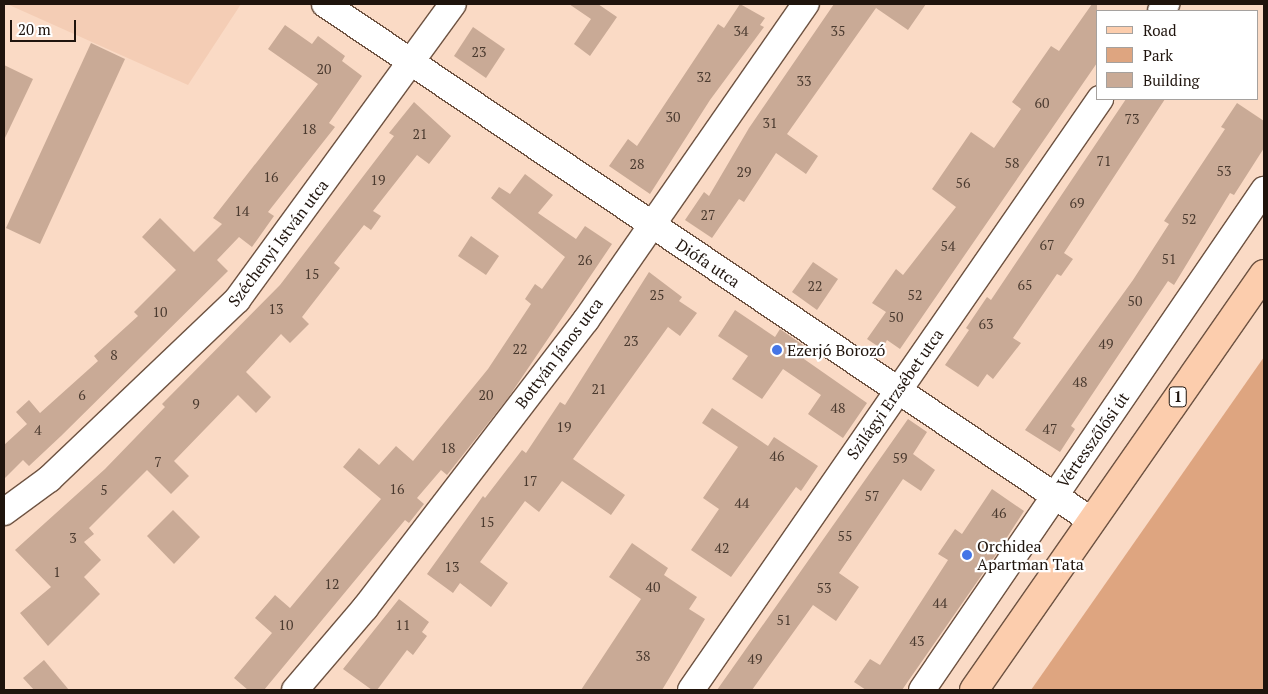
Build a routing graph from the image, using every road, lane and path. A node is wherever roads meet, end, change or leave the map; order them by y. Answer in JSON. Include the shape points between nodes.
{"nodes":[{"id":1,"x":325,"y":4,"type":"edge"},
{"id":2,"x":452,"y":4,"type":"edge"},
{"id":3,"x":806,"y":4,"type":"edge"},
{"id":4,"x":413,"y":62,"type":"junction"},
{"id":5,"x":1099,"y":100,"type":"edge"},
{"id":6,"x":1264,"y":190,"type":"edge"},
{"id":7,"x":654,"y":226,"type":"junction"},
{"id":8,"x":1264,"y":274,"type":"edge"},
{"id":9,"x":896,"y":392,"type":"junction"},
{"id":10,"x":1054,"y":496,"type":"junction"},
{"id":11,"x":4,"y":512,"type":"edge"},
{"id":12,"x":1092,"y":521,"type":"junction"},
{"id":13,"x":295,"y":690,"type":"edge"},
{"id":14,"x":692,"y":690,"type":"edge"},
{"id":15,"x":922,"y":690,"type":"edge"},
{"id":16,"x":974,"y":690,"type":"edge"}],
"edges":[{"from":1,"to":4,"type":"street","name":"Diófa utca"},
{"from":2,"to":4,"type":"street","name":"Széchenyi István utca"},
{"from":3,"to":7,"type":"street","name":"Bottyán János utca"},
{"from":4,"to":7,"type":"street","name":"Diófa utca"},
{"from":4,"to":11,"type":"street","name":"Széchenyi István utca","via":[[237,300],[50,479]]},
{"from":5,"to":9,"type":"street","name":"Szilágyi Erzsébet utca"},
{"from":6,"to":10,"type":"street","name":"Vértesszőlősi út"},
{"from":7,"to":9,"type":"street","name":"Diófa utca"},
{"from":7,"to":13,"type":"street","name":"Bottyán János utca","via":[[371,600]]},
{"from":8,"to":12,"type":"main road","number":"1"},
{"from":9,"to":10,"type":"street","name":"Diófa utca"},
{"from":9,"to":14,"type":"street","name":"Szilágyi Erzsébet utca"},
{"from":10,"to":12,"type":"street","name":"Diófa utca"},
{"from":10,"to":15,"type":"street","name":"Vértesszőlősi út"},
{"from":12,"to":16,"type":"main road","number":"1"}]}
